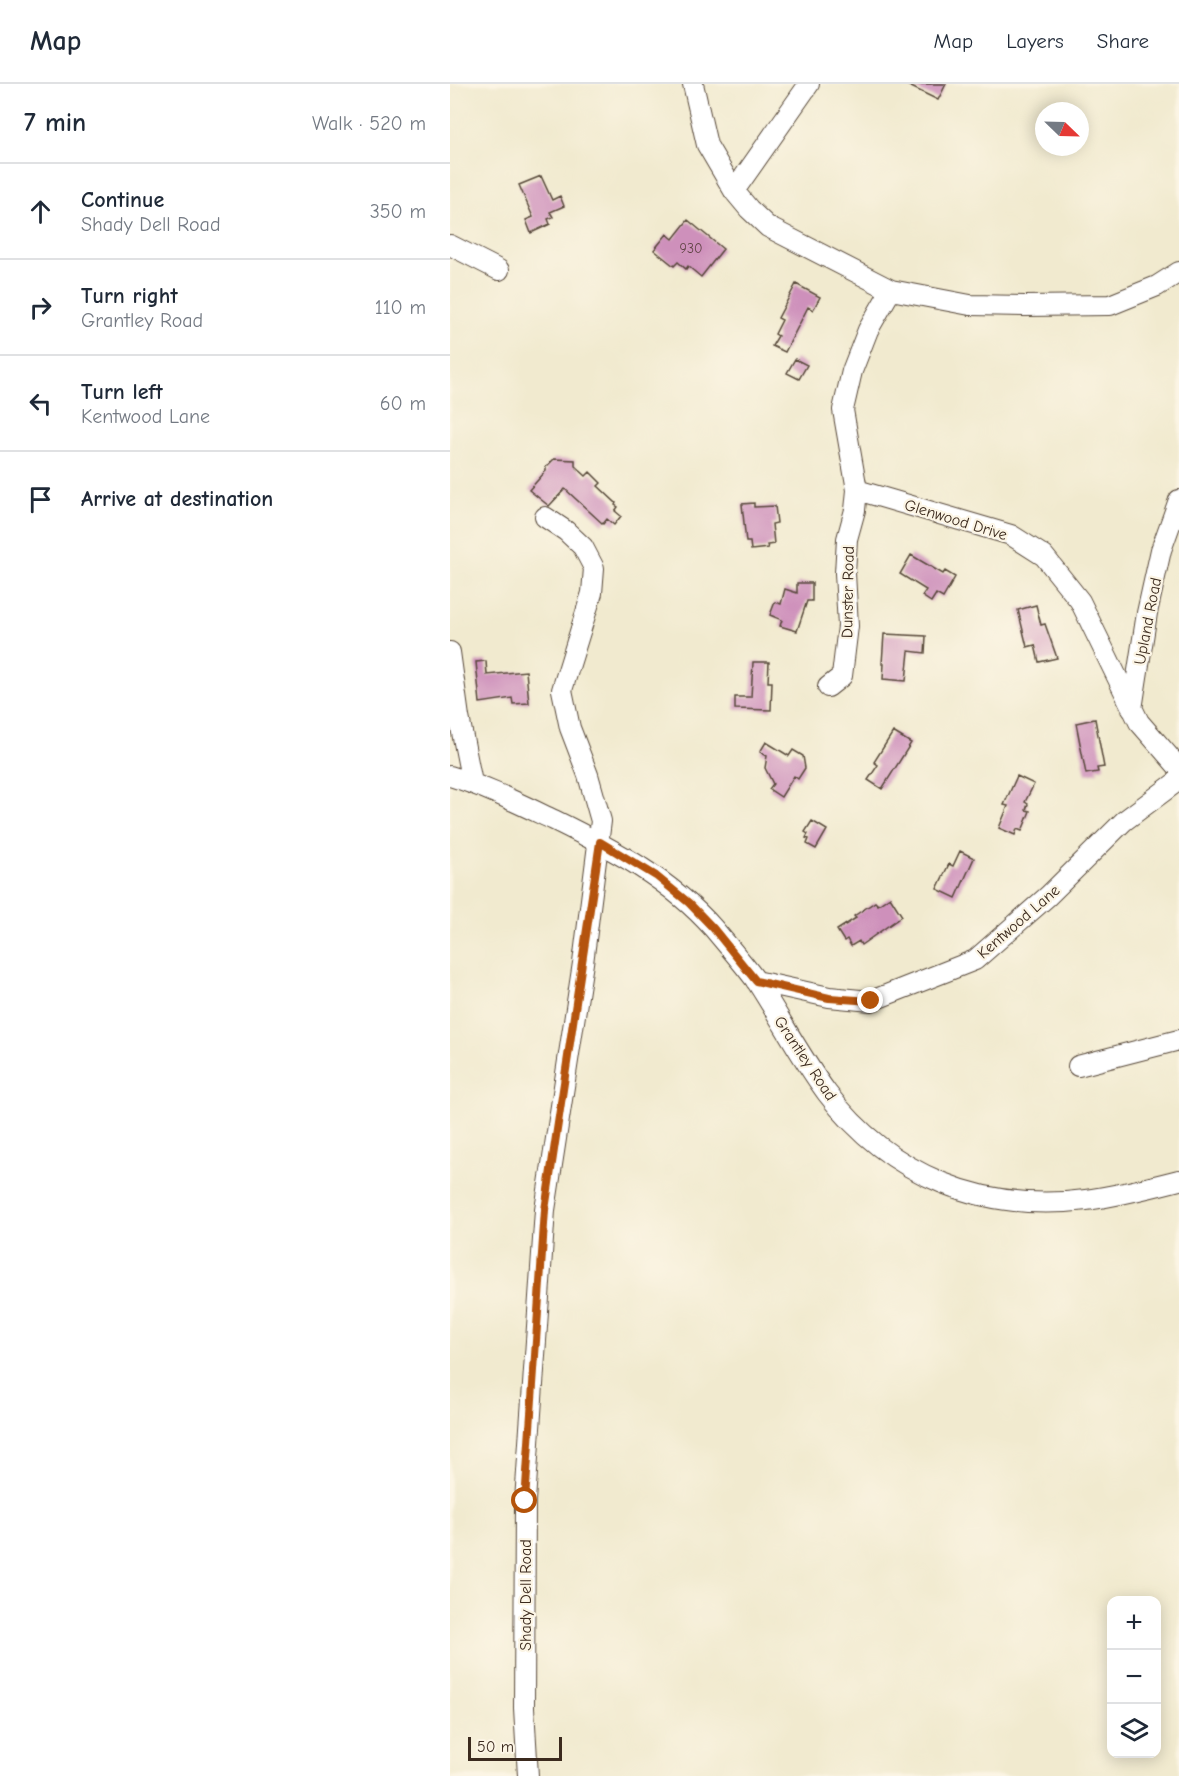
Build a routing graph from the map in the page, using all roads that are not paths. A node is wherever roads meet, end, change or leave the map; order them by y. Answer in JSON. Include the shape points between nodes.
{"nodes":[{"id":1,"x":693,"y":84,"type":"edge"},
{"id":2,"x":809,"y":84,"type":"edge"},
{"id":3,"x":734,"y":191,"type":"junction"},
{"id":4,"x":450,"y":245,"type":"edge"},
{"id":5,"x":499,"y":270,"type":"dead end"},
{"id":6,"x":1179,"y":272,"type":"edge"},
{"id":7,"x":891,"y":290,"type":"junction"},
{"id":8,"x":858,"y":490,"type":"junction"},
{"id":9,"x":1179,"y":500,"type":"edge"},
{"id":10,"x":545,"y":518,"type":"dead end"},
{"id":11,"x":450,"y":652,"type":"edge"},
{"id":12,"x":452,"y":682,"type":"edge"},
{"id":13,"x":828,"y":687,"type":"dead end"},
{"id":14,"x":1132,"y":709,"type":"junction"},
{"id":15,"x":1179,"y":768,"type":"edge"},
{"id":16,"x":450,"y":776,"type":"edge"},
{"id":17,"x":1179,"y":780,"type":"edge"},
{"id":18,"x":472,"y":783,"type":"junction"},
{"id":19,"x":600,"y":842,"type":"junction"},
{"id":20,"x":756,"y":981,"type":"junction"},
{"id":21,"x":1179,"y":1040,"type":"edge"},
{"id":22,"x":1078,"y":1066,"type":"dead end"},
{"id":23,"x":1179,"y":1180,"type":"edge"},
{"id":24,"x":528,"y":1776,"type":"edge"}],
"edges":[{"from":1,"to":3,"type":"street","via":[[707,145]]},
{"from":2,"to":3,"type":"street"},
{"from":3,"to":7,"type":"street","via":[[768,227]]},
{"from":4,"to":5,"type":"street"},
{"from":6,"to":7,"type":"street","via":[[1110,305],[970,305]]},
{"from":7,"to":8,"type":"street","via":[[868,330],[852,370],[843,410]]},
{"from":8,"to":13,"type":"street","name":"Dunster Road","via":[[847,539],[848,626],[842,676]]},
{"from":8,"to":14,"type":"street","name":"Glenwood Drive","via":[[1011,535],[1044,556],[1080,601]]},
{"from":9,"to":14,"type":"street","name":"Upland Road","via":[[1161,550]]},
{"from":10,"to":19,"type":"street","name":"Shady Dell Road","via":[[583,547],[594,568],[592,593],[562,690],[570,728],[602,821]]},
{"from":11,"to":12,"type":"street"},
{"from":12,"to":18,"type":"street"},
{"from":14,"to":15,"type":"street","name":"Glenwood Drive"},
{"from":16,"to":18,"type":"street","name":"Grantley Road"},
{"from":17,"to":20,"type":"street","name":"Kentwood Lane","via":[[1124,821],[975,960],[871,1001],[829,998]]},
{"from":18,"to":19,"type":"street","name":"Grantley Road"},
{"from":19,"to":20,"type":"street","name":"Grantley Road","via":[[656,876],[689,903]]},
{"from":19,"to":24,"type":"street","name":"Shady Dell Road","via":[[544,1221],[525,1501],[524,1708]]},
{"from":20,"to":23,"type":"street","name":"Grantley Road","via":[[828,1094],[876,1145],[919,1173],[980,1196],[1054,1203]]},
{"from":21,"to":22,"type":"street"}]}
